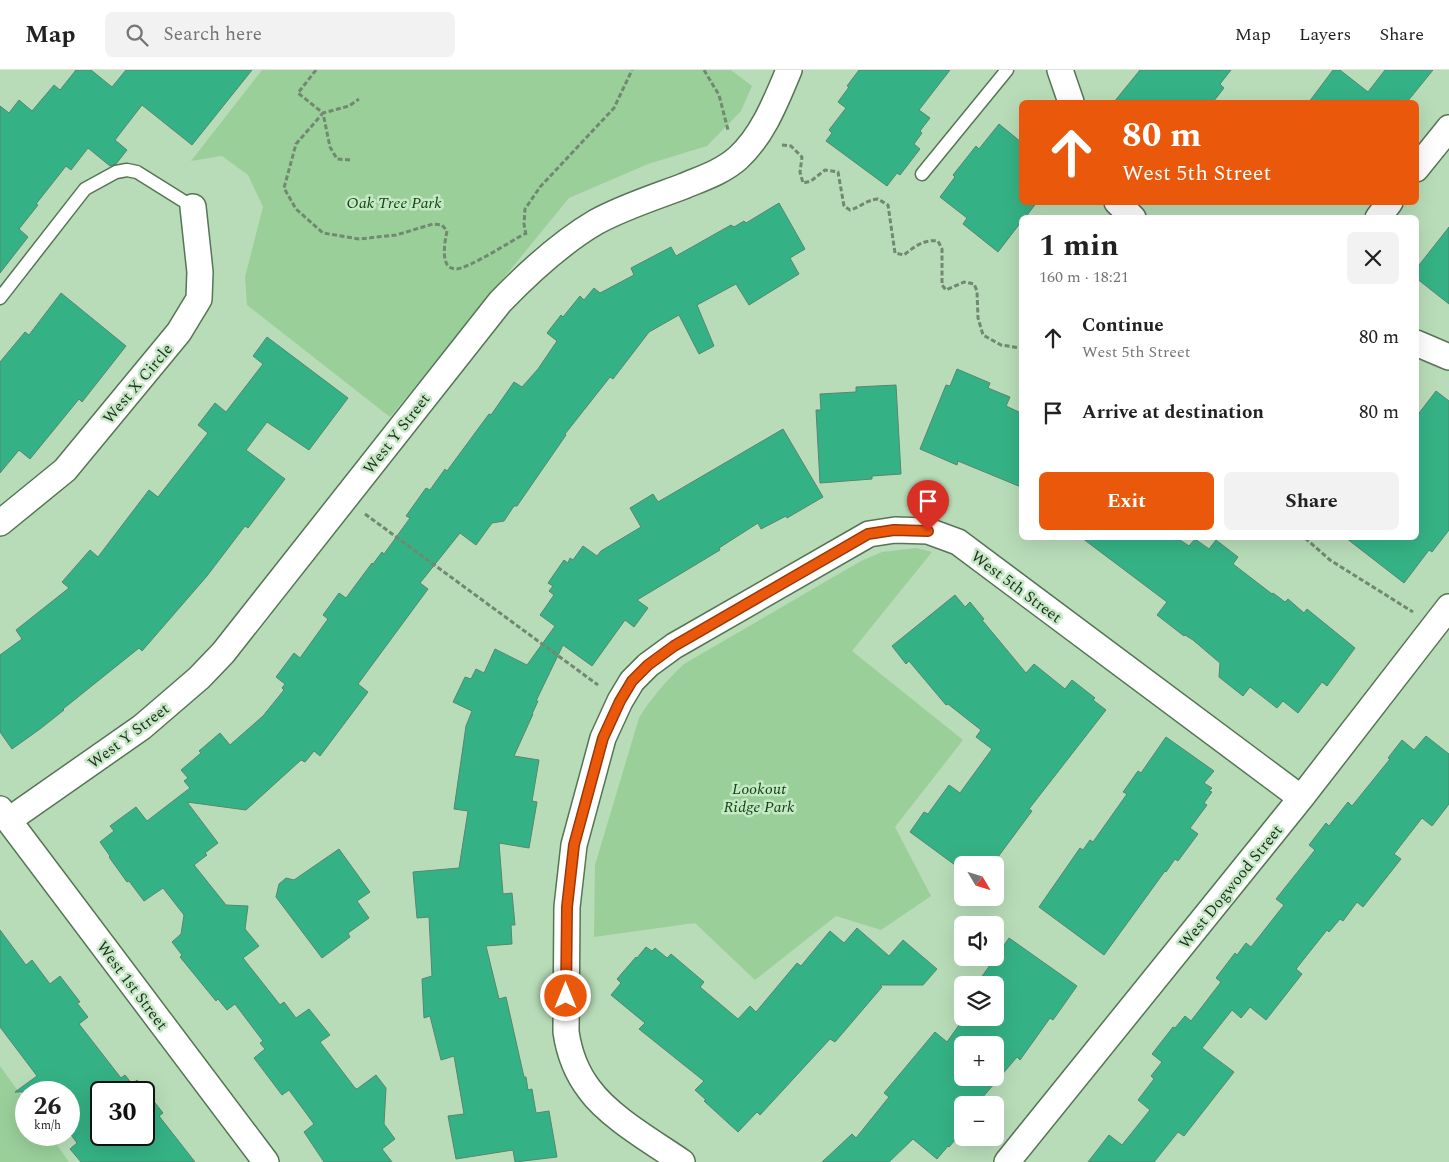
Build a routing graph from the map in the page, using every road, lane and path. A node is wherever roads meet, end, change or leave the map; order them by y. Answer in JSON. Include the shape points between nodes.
{"nodes":[{"id":1,"x":316,"y":70,"type":"edge"},
{"id":2,"x":632,"y":70,"type":"edge"},
{"id":3,"x":704,"y":70,"type":"edge"},
{"id":4,"x":789,"y":70,"type":"edge"},
{"id":5,"x":1007,"y":70,"type":"edge"},
{"id":6,"x":1060,"y":70,"type":"edge"},
{"id":7,"x":359,"y":99,"type":"dead end"},
{"id":8,"x":1070,"y":100,"type":"edge"},
{"id":9,"x":323,"y":113,"type":"junction"},
{"id":10,"x":1449,"y":128,"type":"edge"},
{"id":11,"x":753,"y":140,"type":"junction"},
{"id":12,"x":350,"y":160,"type":"dead end"},
{"id":13,"x":1419,"y":165,"type":"edge"},
{"id":14,"x":922,"y":174,"type":"dead end"},
{"id":15,"x":1120,"y":205,"type":"edge"},
{"id":16,"x":193,"y":207,"type":"joint"},
{"id":17,"x":1130,"y":215,"type":"edge"},
{"id":18,"x":526,"y":233,"type":"junction"},
{"id":19,"x":532,"y":270,"type":"junction"},
{"id":20,"x":0,"y":298,"type":"edge"},
{"id":21,"x":1419,"y":344,"type":"edge"},
{"id":22,"x":1019,"y":348,"type":"edge"},
{"id":23,"x":1449,"y":357,"type":"edge"},
{"id":24,"x":344,"y":499,"type":"junction"},
{"id":25,"x":0,"y":523,"type":"edge"},
{"id":26,"x":1306,"y":540,"type":"edge"},
{"id":27,"x":1442,"y":616,"type":"edge"},
{"id":28,"x":626,"y":691,"type":"junction"},
{"id":29,"x":1301,"y":798,"type":"junction"},
{"id":30,"x":4,"y":814,"type":"edge"},
{"id":31,"x":266,"y":1162,"type":"edge"},
{"id":32,"x":682,"y":1162,"type":"edge"},
{"id":33,"x":1006,"y":1162,"type":"edge"}],
"edges":[{"from":1,"to":9,"type":"path","via":[[298,93]]},
{"from":2,"to":18,"type":"path","via":[[614,108],[540,187],[525,209]]},
{"from":3,"to":11,"type":"path","via":[[719,95],[728,130]]},
{"from":4,"to":11,"type":"street","name":"West Y Street","via":[[767,119]]},
{"from":5,"to":14,"type":"lane"},
{"from":6,"to":8,"type":"street"},
{"from":7,"to":9,"type":"path","via":[[348,106]]},
{"from":9,"to":12,"type":"path","via":[[330,147],[336,159]]},
{"from":9,"to":18,"type":"path","via":[[296,144],[284,188],[296,209],[323,233],[359,239],[396,235],[432,224],[442,225],[447,231],[445,260],[456,269]]},
{"from":10,"to":13,"type":"street"},
{"from":11,"to":19,"type":"street","name":"West Y Street","via":[[738,158],[716,173],[596,222]]},
{"from":11,"to":22,"type":"path","via":[[791,146],[802,157],[800,172],[803,183],[825,170],[838,172],[844,206],[850,210],[869,200],[878,199],[888,205],[895,254],[904,255],[930,240],[938,241],[942,249],[942,285],[946,290],[964,282],[974,284],[982,335],[1001,345]]},
{"from":15,"to":17,"type":"street"},
{"from":16,"to":20,"type":"lane","via":[[136,172],[116,172],[84,189]]},
{"from":16,"to":25,"type":"street","name":"West X Circle","via":[[200,272],[199,299],[179,332],[66,470]]},
{"from":18,"to":19,"type":"path"},
{"from":19,"to":24,"type":"street","name":"West Y Street","via":[[500,302]]},
{"from":21,"to":23,"type":"street"},
{"from":24,"to":28,"type":"path"},
{"from":24,"to":30,"type":"street","name":"West Y Street","via":[[223,653],[199,678],[142,728]]},
{"from":26,"to":27,"type":"path","via":[[1330,560]]},
{"from":27,"to":29,"type":"street","name":"West Dogwood Street"},
{"from":28,"to":29,"type":"street","name":"West 5th Street","via":[[648,665],[674,646],[868,534],[894,530],[928,531],[958,542]]},
{"from":28,"to":32,"type":"street","via":[[603,738],[574,845],[567,907],[566,1032],[569,1050],[589,1089],[628,1125]]},
{"from":29,"to":33,"type":"street","name":"West Dogwood Street"},
{"from":30,"to":31,"type":"street","name":"West 1st Street"}]}
